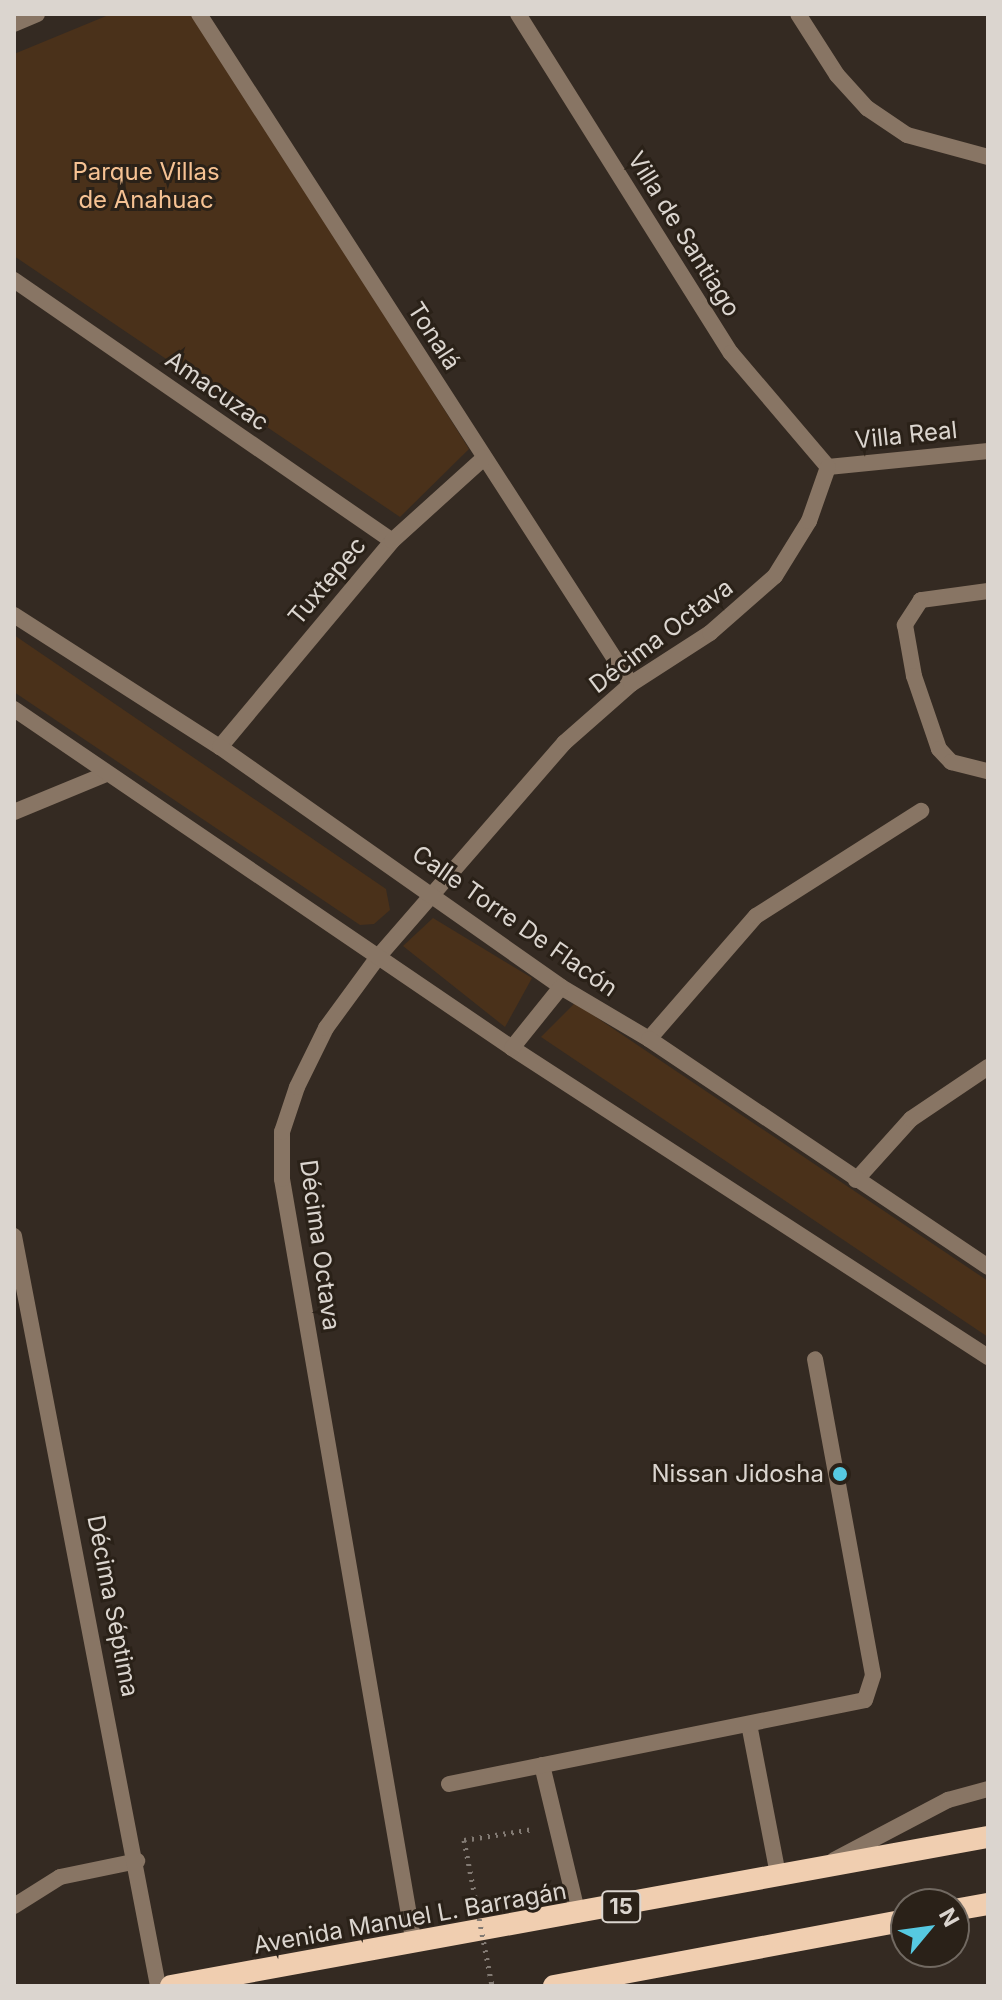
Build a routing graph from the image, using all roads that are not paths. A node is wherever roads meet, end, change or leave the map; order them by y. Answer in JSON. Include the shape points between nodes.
{"nodes":[{"id":1,"x":37,"y":14,"type":"edge"},
{"id":2,"x":199,"y":14,"type":"edge"},
{"id":3,"x":518,"y":14,"type":"edge"},
{"id":4,"x":798,"y":14,"type":"edge"},
{"id":5,"x":14,"y":24,"type":"edge"},
{"id":6,"x":988,"y":157,"type":"edge"},
{"id":7,"x":14,"y":280,"type":"edge"},
{"id":8,"x":988,"y":451,"type":"edge"},
{"id":9,"x":484,"y":458,"type":"junction"},
{"id":10,"x":828,"y":467,"type":"junction"},
{"id":11,"x":392,"y":541,"type":"junction"},
{"id":12,"x":988,"y":591,"type":"edge"},
{"id":13,"x":14,"y":615,"type":"edge"},
{"id":14,"x":631,"y":684,"type":"junction"},
{"id":15,"x":14,"y":709,"type":"edge"},
{"id":16,"x":220,"y":747,"type":"junction"},
{"id":17,"x":988,"y":771,"type":"edge"},
{"id":18,"x":106,"y":774,"type":"junction"},
{"id":19,"x":921,"y":811,"type":"dead end"},
{"id":20,"x":14,"y":812,"type":"edge"},
{"id":21,"x":431,"y":892,"type":"junction"},
{"id":22,"x":378,"y":957,"type":"junction"},
{"id":23,"x":561,"y":987,"type":"junction"},
{"id":24,"x":649,"y":1039,"type":"junction"},
{"id":25,"x":512,"y":1048,"type":"junction"},
{"id":26,"x":988,"y":1067,"type":"edge"},
{"id":27,"x":856,"y":1180,"type":"junction"},
{"id":28,"x":14,"y":1236,"type":"edge"},
{"id":29,"x":988,"y":1267,"type":"edge"},
{"id":30,"x":988,"y":1357,"type":"edge"},
{"id":31,"x":815,"y":1359,"type":"dead end"},
{"id":32,"x":749,"y":1724,"type":"junction"},
{"id":33,"x":542,"y":1765,"type":"junction"},
{"id":34,"x":449,"y":1784,"type":"dead end"},
{"id":35,"x":988,"y":1789,"type":"edge"},
{"id":36,"x":988,"y":1837,"type":"edge"},
{"id":37,"x":137,"y":1861,"type":"junction"},
{"id":38,"x":826,"y":1864,"type":"junction"},
{"id":39,"x":778,"y":1874,"type":"junction"},
{"id":40,"x":14,"y":1906,"type":"edge"},
{"id":41,"x":578,"y":1915,"type":"junction"},
{"id":42,"x":890,"y":1923,"type":"edge"},
{"id":43,"x":414,"y":1944,"type":"junction"},
{"id":44,"x":158,"y":1986,"type":"edge"},
{"id":45,"x":171,"y":1986,"type":"edge"},
{"id":46,"x":554,"y":1986,"type":"edge"}],
"edges":[{"from":1,"to":5,"type":"street"},
{"from":2,"to":9,"type":"street","name":"Tonalá"},
{"from":3,"to":10,"type":"street","name":"Villa de Santiago","via":[[731,353]]},
{"from":4,"to":6,"type":"street","via":[[837,75],[867,108],[907,135]]},
{"from":7,"to":11,"type":"street","name":"Amacuzac"},
{"from":8,"to":10,"type":"street","name":"Villa Real"},
{"from":9,"to":11,"type":"street","name":"Tuxtepec"},
{"from":9,"to":14,"type":"street","name":"Tonalá"},
{"from":10,"to":14,"type":"street","name":"Décima Octava","via":[[809,521],[775,576],[710,633]]},
{"from":11,"to":16,"type":"street","name":"Tuxtepec"},
{"from":12,"to":17,"type":"street","via":[[921,600],[905,625],[914,676],[939,749],[951,762]]},
{"from":13,"to":16,"type":"street","name":"Calle Torre De Flacón"},
{"from":14,"to":21,"type":"street","name":"Décima Octava","via":[[564,743]]},
{"from":15,"to":18,"type":"street"},
{"from":16,"to":21,"type":"street","name":"Calle Torre De Flacón"},
{"from":18,"to":20,"type":"street"},
{"from":18,"to":22,"type":"street"},
{"from":19,"to":24,"type":"street","via":[[756,916]]},
{"from":21,"to":22,"type":"street","name":"Décima Octava"},
{"from":21,"to":23,"type":"street","name":"Calle Torre De Flacón"},
{"from":22,"to":25,"type":"street"},
{"from":22,"to":43,"type":"street","name":"Décima Octava","via":[[326,1028],[297,1087],[282,1132],[282,1179]]},
{"from":23,"to":24,"type":"street","name":"Calle Torre De Flacón"},
{"from":23,"to":25,"type":"street"},
{"from":24,"to":27,"type":"street","name":"Calle Torre De Flacón"},
{"from":25,"to":30,"type":"street"},
{"from":26,"to":27,"type":"street","via":[[911,1119]]},
{"from":27,"to":29,"type":"street","name":"Calle Torre De Flacón"},
{"from":28,"to":37,"type":"street","name":"Décima Séptima"},
{"from":31,"to":32,"type":"street","via":[[872,1689],[865,1700],[849,1707]]},
{"from":32,"to":33,"type":"street"},
{"from":32,"to":39,"type":"street"},
{"from":33,"to":34,"type":"street"},
{"from":33,"to":41,"type":"street"},
{"from":35,"to":38,"type":"street","via":[[948,1800]]},
{"from":36,"to":38,"type":"highway","name":"Avenida Manuel L. Barragán","number":"15"},
{"from":37,"to":40,"type":"street","via":[[60,1877]]},
{"from":37,"to":44,"type":"street","name":"Décima Séptima"},
{"from":38,"to":39,"type":"highway","name":"Avenida Manuel L. Barragán","number":"15"},
{"from":39,"to":41,"type":"highway","name":"Avenida Manuel L. Barragán","number":"15"},
{"from":41,"to":43,"type":"highway","name":"Avenida Manuel L. Barragán","number":"15"},
{"from":42,"to":46,"type":"highway"},
{"from":43,"to":45,"type":"highway","name":"Avenida Manuel L. Barragán","number":"15"}]}
